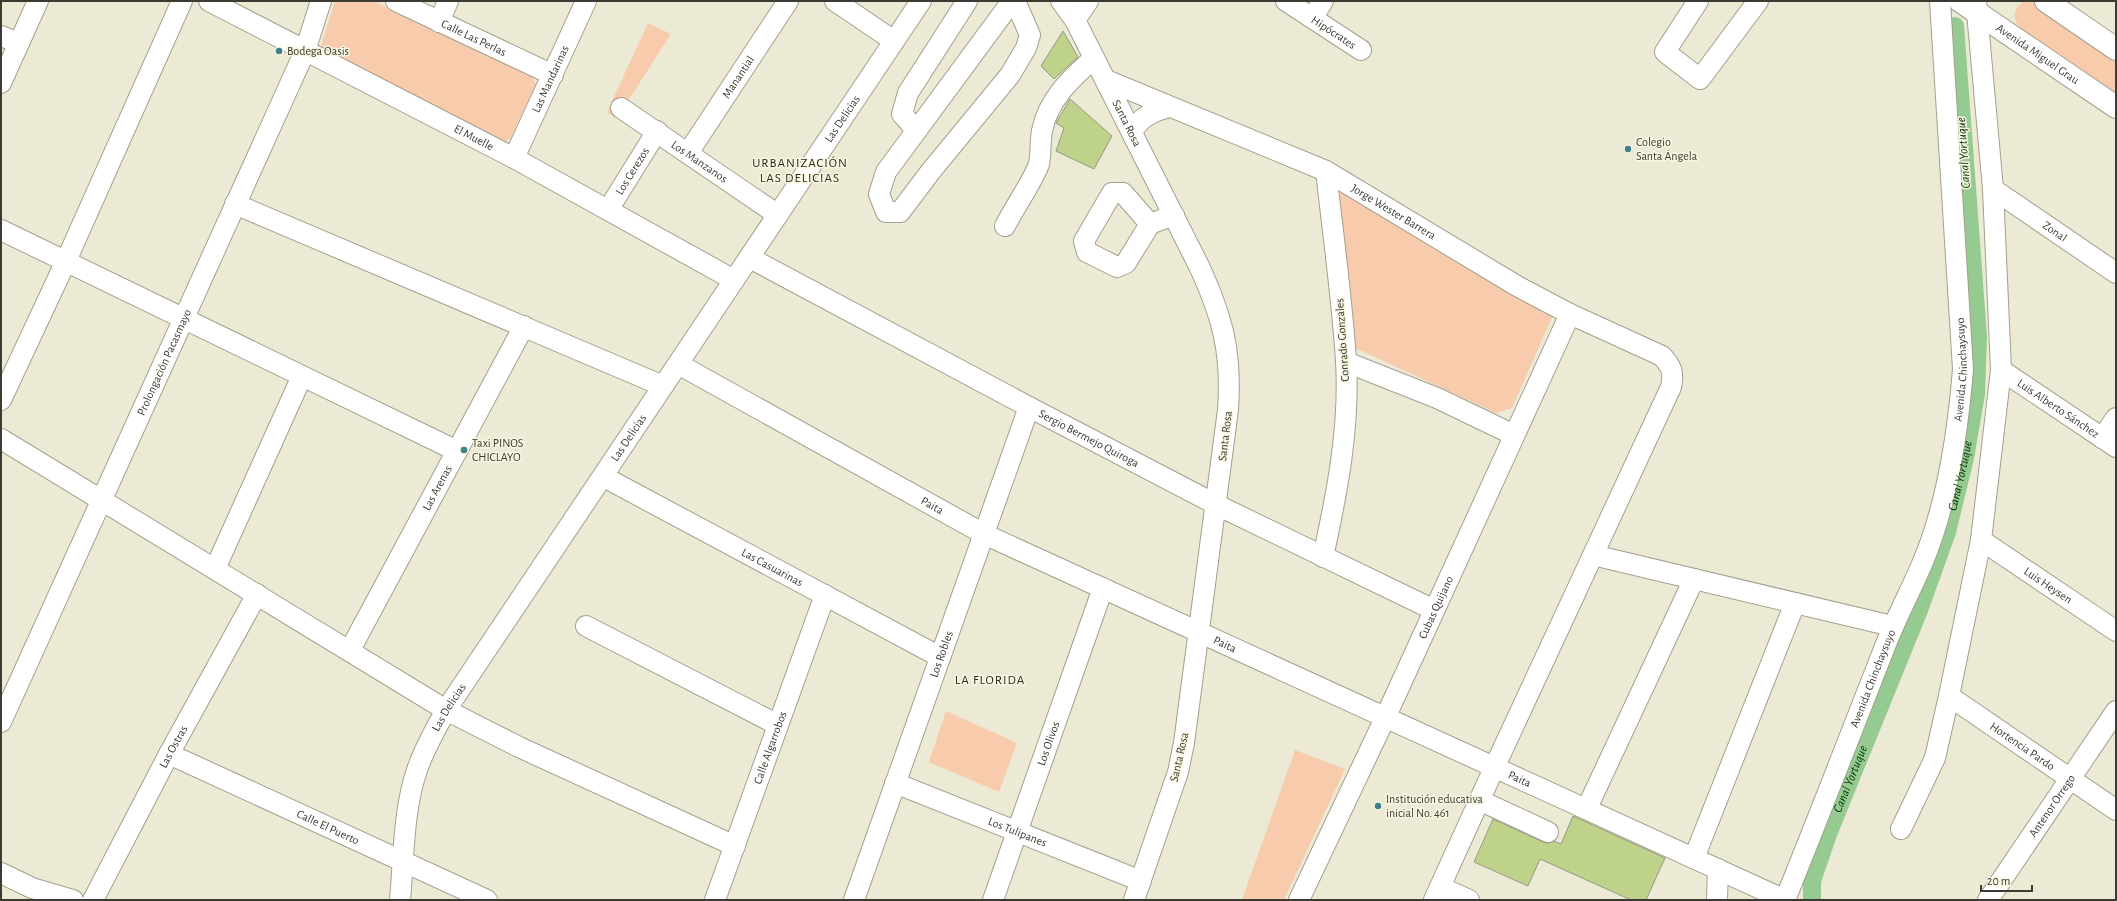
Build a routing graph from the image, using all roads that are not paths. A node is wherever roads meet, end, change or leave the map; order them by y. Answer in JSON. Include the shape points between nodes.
{"nodes":[{"id":1,"x":38,"y":1,"type":"edge"},
{"id":2,"x":182,"y":1,"type":"edge"},
{"id":3,"x":209,"y":1,"type":"edge"},
{"id":4,"x":321,"y":1,"type":"edge"},
{"id":5,"x":396,"y":1,"type":"edge"},
{"id":6,"x":448,"y":1,"type":"edge"},
{"id":7,"x":586,"y":1,"type":"edge"},
{"id":8,"x":788,"y":1,"type":"edge"},
{"id":9,"x":835,"y":1,"type":"edge"},
{"id":10,"x":921,"y":1,"type":"edge"},
{"id":11,"x":967,"y":1,"type":"edge"},
{"id":12,"x":1012,"y":1,"type":"edge"},
{"id":13,"x":1015,"y":1,"type":"edge"},
{"id":14,"x":1061,"y":1,"type":"edge"},
{"id":15,"x":1088,"y":1,"type":"edge"},
{"id":16,"x":1286,"y":1,"type":"edge"},
{"id":17,"x":1323,"y":1,"type":"edge"},
{"id":18,"x":1698,"y":1,"type":"edge"},
{"id":19,"x":1758,"y":1,"type":"edge"},
{"id":20,"x":1940,"y":1,"type":"edge"},
{"id":21,"x":1960,"y":1,"type":"edge"},
{"id":22,"x":2046,"y":1,"type":"edge"},
{"id":23,"x":1977,"y":7,"type":"edge"},
{"id":24,"x":1312,"y":18,"type":"junction"},
{"id":25,"x":1075,"y":20,"type":"junction"},
{"id":26,"x":439,"y":22,"type":"junction"},
{"id":27,"x":1,"y":36,"type":"edge"},
{"id":28,"x":894,"y":41,"type":"junction"},
{"id":29,"x":19,"y":44,"type":"junction"},
{"id":30,"x":2115,"y":45,"type":"edge"},
{"id":31,"x":1361,"y":50,"type":"dead end"},
{"id":32,"x":305,"y":51,"type":"junction"},
{"id":33,"x":1094,"y":58,"type":"junction"},
{"id":34,"x":553,"y":75,"type":"junction"},
{"id":35,"x":1106,"y":80,"type":"junction"},
{"id":36,"x":1,"y":83,"type":"edge"},
{"id":37,"x":2116,"y":106,"type":"edge"},
{"id":38,"x":1169,"y":107,"type":"junction"},
{"id":39,"x":621,"y":108,"type":"dead end"},
{"id":40,"x":916,"y":130,"type":"junction"},
{"id":41,"x":657,"y":131,"type":"junction"},
{"id":42,"x":1132,"y":132,"type":"junction"},
{"id":43,"x":688,"y":153,"type":"junction"},
{"id":44,"x":514,"y":158,"type":"junction"},
{"id":45,"x":1326,"y":171,"type":"junction"},
{"id":46,"x":1993,"y":189,"type":"junction"},
{"id":47,"x":235,"y":204,"type":"junction"},
{"id":48,"x":608,"y":210,"type":"junction"},
{"id":49,"x":778,"y":215,"type":"junction"},
{"id":50,"x":1174,"y":215,"type":"junction"},
{"id":51,"x":1150,"y":224,"type":"dead end"},
{"id":52,"x":1005,"y":226,"type":"dead end"},
{"id":53,"x":1,"y":230,"type":"edge"},
{"id":54,"x":750,"y":258,"type":"junction"},
{"id":55,"x":66,"y":261,"type":"junction"},
{"id":56,"x":2116,"y":273,"type":"edge"},
{"id":57,"x":734,"y":280,"type":"junction"},
{"id":58,"x":1570,"y":314,"type":"junction"},
{"id":59,"x":183,"y":318,"type":"junction"},
{"id":60,"x":524,"y":326,"type":"junction"},
{"id":61,"x":1346,"y":362,"type":"junction"},
{"id":62,"x":678,"y":364,"type":"junction"},
{"id":63,"x":2001,"y":370,"type":"junction"},
{"id":64,"x":302,"y":376,"type":"junction"},
{"id":65,"x":663,"y":386,"type":"junction"},
{"id":66,"x":1,"y":400,"type":"edge"},
{"id":67,"x":1029,"y":407,"type":"junction"},
{"id":68,"x":2116,"y":418,"type":"edge"},
{"id":69,"x":1514,"y":435,"type":"junction"},
{"id":70,"x":1,"y":438,"type":"edge"},
{"id":71,"x":2109,"y":443,"type":"edge"},
{"id":72,"x":457,"y":451,"type":"junction"},
{"id":73,"x":604,"y":477,"type":"junction"},
{"id":74,"x":101,"y":501,"type":"junction"},
{"id":75,"x":1216,"y":505,"type":"junction"},
{"id":76,"x":984,"y":534,"type":"junction"},
{"id":77,"x":1981,"y":540,"type":"junction"},
{"id":78,"x":1592,"y":555,"type":"junction"},
{"id":79,"x":1324,"y":557,"type":"junction"},
{"id":80,"x":215,"y":569,"type":"junction"},
{"id":81,"x":1694,"y":579,"type":"junction"},
{"id":82,"x":1103,"y":588,"type":"junction"},
{"id":83,"x":258,"y":594,"type":"junction"},
{"id":84,"x":825,"y":595,"type":"junction"},
{"id":85,"x":1795,"y":603,"type":"junction"},
{"id":86,"x":1434,"y":610,"type":"junction"},
{"id":87,"x":586,"y":626,"type":"dead end"},
{"id":88,"x":1892,"y":626,"type":"junction"},
{"id":89,"x":1198,"y":631,"type":"junction"},
{"id":90,"x":2116,"y":631,"type":"edge"},
{"id":91,"x":350,"y":650,"type":"junction"},
{"id":92,"x":940,"y":657,"type":"junction"},
{"id":93,"x":1949,"y":696,"type":"junction"},
{"id":94,"x":446,"y":710,"type":"junction"},
{"id":95,"x":2116,"y":712,"type":"edge"},
{"id":96,"x":1386,"y":716,"type":"junction"},
{"id":97,"x":1,"y":722,"type":"edge"},
{"id":98,"x":778,"y":725,"type":"junction"},
{"id":99,"x":169,"y":754,"type":"junction"},
{"id":100,"x":1494,"y":766,"type":"junction"},
{"id":101,"x":2069,"y":778,"type":"junction"},
{"id":102,"x":896,"y":783,"type":"junction"},
{"id":103,"x":1479,"y":800,"type":"junction"},
{"id":104,"x":1587,"y":808,"type":"junction"},
{"id":105,"x":2116,"y":810,"type":"edge"},
{"id":106,"x":1901,"y":829,"type":"dead end"},
{"id":107,"x":1018,"y":831,"type":"junction"},
{"id":108,"x":1548,"y":832,"type":"dead end"},
{"id":109,"x":735,"y":846,"type":"junction"},
{"id":110,"x":1694,"y":858,"type":"junction"},
{"id":111,"x":404,"y":862,"type":"junction"},
{"id":112,"x":1718,"y":869,"type":"junction"},
{"id":113,"x":1,"y":873,"type":"edge"},
{"id":114,"x":1141,"y":880,"type":"junction"},
{"id":115,"x":1437,"y":894,"type":"edge"},
{"id":116,"x":73,"y":900,"type":"edge"},
{"id":117,"x":92,"y":900,"type":"edge"},
{"id":118,"x":400,"y":900,"type":"edge"},
{"id":119,"x":487,"y":900,"type":"edge"},
{"id":120,"x":715,"y":900,"type":"edge"},
{"id":121,"x":854,"y":900,"type":"edge"},
{"id":122,"x":993,"y":900,"type":"edge"},
{"id":123,"x":1134,"y":900,"type":"edge"},
{"id":124,"x":1299,"y":900,"type":"edge"},
{"id":125,"x":1469,"y":900,"type":"edge"},
{"id":126,"x":1717,"y":900,"type":"edge"},
{"id":127,"x":1786,"y":900,"type":"edge"},
{"id":128,"x":1988,"y":900,"type":"edge"}],
"edges":[{"from":1,"to":29,"type":"street"},
{"from":2,"to":55,"type":"street"},
{"from":3,"to":32,"type":"street","name":"El Muelle"},
{"from":4,"to":32,"type":"street","name":"Prolongación Pacasmayo"},
{"from":5,"to":26,"type":"street","name":"Calle Las Perlas"},
{"from":6,"to":26,"type":"street"},
{"from":7,"to":34,"type":"street","name":"Las Mandarinas"},
{"from":8,"to":43,"type":"street","name":"Manantial"},
{"from":9,"to":28,"type":"street"},
{"from":10,"to":28,"type":"street","name":"Las Delicias"},
{"from":11,"to":40,"type":"street","via":[[908,93],[902,114]]},
{"from":12,"to":40,"type":"street"},
{"from":13,"to":40,"type":"street","via":[[1030,35],[1026,48],[1010,75],[900,212],[886,212],[879,194],[886,172]]},
{"from":14,"to":25,"type":"street","name":"Santa Rosa"},
{"from":15,"to":25,"type":"street"},
{"from":16,"to":24,"type":"street","name":"Hipócrates"},
{"from":17,"to":24,"type":"street"},
{"from":18,"to":19,"type":"street","via":[[1665,52],[1700,79]]},
{"from":20,"to":88,"type":"street","name":"Avenida Chinchaysuyo","via":[[1963,369],[1954,447],[1935,528],[1923,563]]},
{"from":21,"to":23,"type":"main road","name":"Avenida Miguel Grau"},
{"from":22,"to":30,"type":"main road"},
{"from":23,"to":37,"type":"main road","name":"Avenida Miguel Grau"},
{"from":23,"to":46,"type":"street"},
{"from":24,"to":31,"type":"street","name":"Hipócrates"},
{"from":25,"to":33,"type":"street","name":"Santa Rosa"},
{"from":26,"to":34,"type":"street","name":"Calle Las Perlas"},
{"from":27,"to":29,"type":"street"},
{"from":28,"to":49,"type":"street","name":"Las Delicias"},
{"from":29,"to":36,"type":"street"},
{"from":32,"to":44,"type":"street","name":"El Muelle"},
{"from":32,"to":47,"type":"street","name":"Prolongación Pacasmayo"},
{"from":33,"to":35,"type":"street","name":"Santa Rosa"},
{"from":33,"to":52,"type":"street","via":[[1073,76],[1051,105],[1043,122],[1039,163]]},
{"from":34,"to":44,"type":"street","name":"Las Mandarinas"},
{"from":35,"to":38,"type":"street","name":"Jorge Wester Barrera"},
{"from":35,"to":42,"type":"street","name":"Santa Rosa"},
{"from":38,"to":42,"type":"street","via":[[1152,112],[1138,121]]},
{"from":38,"to":45,"type":"street","name":"Jorge Wester Barrera"},
{"from":39,"to":41,"type":"street","name":"Los Manzanos"},
{"from":41,"to":43,"type":"street","name":"Los Manzanos"},
{"from":41,"to":48,"type":"street","name":"Los Cerezos"},
{"from":42,"to":50,"type":"street","name":"Santa Rosa"},
{"from":43,"to":49,"type":"street","name":"Los Manzanos"},
{"from":44,"to":48,"type":"street","name":"El Muelle"},
{"from":45,"to":58,"type":"street","name":"Jorge Wester Barrera","via":[[1517,286]]},
{"from":45,"to":61,"type":"street","name":"Conrado Gonzales"},
{"from":46,"to":56,"type":"street","name":"Zonal"},
{"from":46,"to":63,"type":"street"},
{"from":47,"to":59,"type":"street","name":"Prolongación Pacasmayo"},
{"from":47,"to":60,"type":"street"},
{"from":48,"to":57,"type":"street","name":"El Muelle"},
{"from":49,"to":54,"type":"street","name":"Las Delicias"},
{"from":50,"to":51,"type":"street"},
{"from":50,"to":75,"type":"street","name":"Santa Rosa","via":[[1215,300],[1229,357],[1228,410]]},
{"from":53,"to":55,"type":"street"},
{"from":54,"to":57,"type":"street","name":"Las Delicias"},
{"from":54,"to":67,"type":"street","name":"Sergio Bermejo Quiroga"},
{"from":55,"to":59,"type":"street"},
{"from":55,"to":66,"type":"street"},
{"from":57,"to":62,"type":"street","name":"Las Delicias"},
{"from":58,"to":69,"type":"street","name":"Cubas Quijano"},
{"from":58,"to":78,"type":"street","name":"Jorge Wester Barrera","via":[[1662,356],[1671,366],[1673,376],[1671,387]]},
{"from":59,"to":64,"type":"street"},
{"from":59,"to":74,"type":"street","name":"Prolongación Pacasmayo"},
{"from":60,"to":65,"type":"street"},
{"from":60,"to":72,"type":"street","name":"Las Arenas"},
{"from":61,"to":69,"type":"street","via":[[1437,398]]},
{"from":61,"to":79,"type":"street","name":"Conrado Gonzales","via":[[1344,424],[1338,484]]},
{"from":62,"to":65,"type":"street","name":"Las Delicias"},
{"from":62,"to":76,"type":"street","name":"Paita"},
{"from":63,"to":71,"type":"street","name":"Luis Alberto Sánchez"},
{"from":63,"to":77,"type":"street"},
{"from":64,"to":72,"type":"street"},
{"from":64,"to":80,"type":"street"},
{"from":65,"to":73,"type":"street","name":"Las Delicias"},
{"from":67,"to":75,"type":"street","name":"Sergio Bermejo Quiroga"},
{"from":67,"to":76,"type":"street","name":"Los Robles"},
{"from":68,"to":71,"type":"street"},
{"from":69,"to":86,"type":"street","name":"Cubas Quijano"},
{"from":70,"to":74,"type":"street"},
{"from":72,"to":91,"type":"street","name":"Las Arenas"},
{"from":73,"to":84,"type":"street","name":"Las Casuarinas"},
{"from":73,"to":94,"type":"street","name":"Las Delicias"},
{"from":74,"to":80,"type":"street"},
{"from":74,"to":97,"type":"street","name":"Prolongación Pacasmayo"},
{"from":75,"to":79,"type":"street","name":"Sergio Bermejo Quiroga"},
{"from":75,"to":89,"type":"street","name":"Santa Rosa"},
{"from":76,"to":82,"type":"street","name":"Paita"},
{"from":76,"to":92,"type":"street","name":"Los Robles"},
{"from":77,"to":90,"type":"street","name":"Luis Heysen"},
{"from":77,"to":93,"type":"street"},
{"from":78,"to":81,"type":"street"},
{"from":78,"to":100,"type":"street"},
{"from":79,"to":86,"type":"street","name":"Sergio Bermejo Quiroga"},
{"from":80,"to":83,"type":"street"},
{"from":81,"to":85,"type":"street"},
{"from":81,"to":104,"type":"street"},
{"from":82,"to":89,"type":"street","name":"Paita"},
{"from":82,"to":107,"type":"street","name":"Los Olivos"},
{"from":83,"to":91,"type":"street"},
{"from":83,"to":99,"type":"street","name":"Las Ostras"},
{"from":84,"to":92,"type":"street","name":"Las Casuarinas"},
{"from":84,"to":98,"type":"street","name":"Calle Algarrobos"},
{"from":85,"to":88,"type":"street"},
{"from":85,"to":110,"type":"street"},
{"from":86,"to":96,"type":"street","name":"Cubas Quijano"},
{"from":87,"to":98,"type":"street"},
{"from":88,"to":127,"type":"street","name":"Avenida Chinchaysuyo"},
{"from":89,"to":96,"type":"street","name":"Paita"},
{"from":89,"to":114,"type":"street","name":"Santa Rosa","via":[[1178,772]]},
{"from":91,"to":94,"type":"street"},
{"from":92,"to":102,"type":"street","name":"Los Robles"},
{"from":93,"to":101,"type":"street","name":"Hortencia Pardo"},
{"from":93,"to":106,"type":"street","via":[[1935,758]]},
{"from":94,"to":109,"type":"street","via":[[519,747]]},
{"from":94,"to":111,"type":"street","name":"Las Delicias","via":[[427,744],[417,771],[410,798]]},
{"from":95,"to":101,"type":"street","name":"Antenor Orrego"},
{"from":96,"to":100,"type":"street","name":"Paita"},
{"from":96,"to":124,"type":"street","name":"Cubas Quijano"},
{"from":98,"to":109,"type":"street","name":"Calle Algarrobos"},
{"from":99,"to":111,"type":"street","name":"Calle El Puerto"},
{"from":99,"to":117,"type":"street","name":"Las Ostras"},
{"from":100,"to":103,"type":"street"},
{"from":100,"to":104,"type":"street","name":"Paita"},
{"from":101,"to":105,"type":"street","name":"Hortencia Pardo"},
{"from":101,"to":128,"type":"street","name":"Antenor Orrego"},
{"from":102,"to":107,"type":"street","name":"Los Tulipanes"},
{"from":102,"to":121,"type":"street","name":"Los Robles"},
{"from":103,"to":108,"type":"street"},
{"from":103,"to":115,"type":"street"},
{"from":104,"to":110,"type":"street","name":"Paita"},
{"from":107,"to":114,"type":"street","name":"Los Tulipanes"},
{"from":107,"to":122,"type":"street","name":"Los Olivos"},
{"from":109,"to":120,"type":"street","name":"Calle Algarrobos"},
{"from":110,"to":112,"type":"street","name":"Paita"},
{"from":111,"to":118,"type":"street","name":"Las Delicias"},
{"from":111,"to":119,"type":"street","name":"Calle El Puerto"},
{"from":112,"to":126,"type":"street"},
{"from":112,"to":127,"type":"street","name":"Paita"},
{"from":113,"to":116,"type":"street","via":[[32,888]]},
{"from":114,"to":123,"type":"street","name":"Santa Rosa"},
{"from":115,"to":125,"type":"street"}]}
